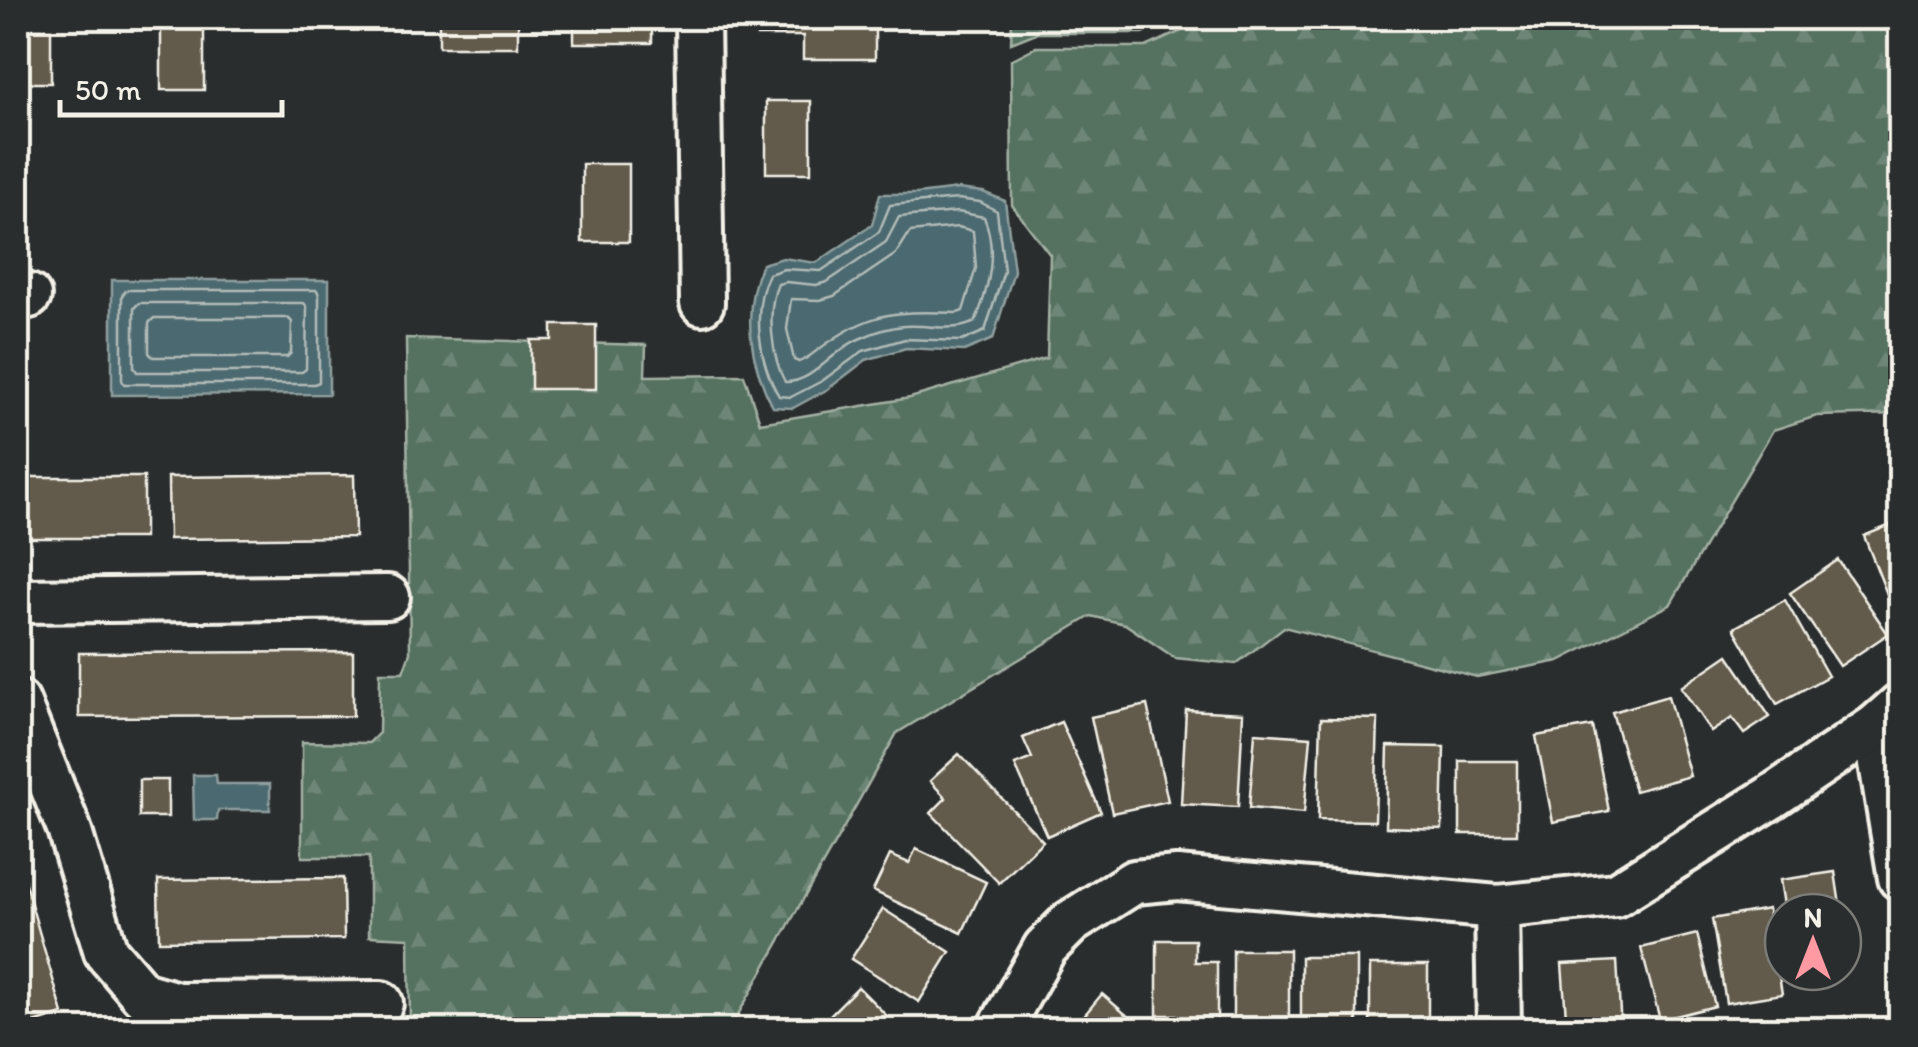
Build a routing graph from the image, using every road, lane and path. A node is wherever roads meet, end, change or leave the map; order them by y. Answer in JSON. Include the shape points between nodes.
{"nodes":[{"id":1,"x":698,"y":18,"type":"edge"},
{"id":2,"x":702,"y":304,"type":"dead end"},
{"id":3,"x":388,"y":597,"type":"dead end"},
{"id":4,"x":18,"y":601,"type":"edge"},
{"id":5,"x":18,"y":702,"type":"edge"},
{"id":6,"x":1888,"y":716,"type":"edge"},
{"id":7,"x":1900,"y":878,"type":"edge"},
{"id":8,"x":1497,"y":908,"type":"junction"},
{"id":9,"x":381,"y":1003,"type":"dead end"},
{"id":10,"x":999,"y":1030,"type":"edge"},
{"id":11,"x":1499,"y":1030,"type":"edge"}],
"edges":[{"from":1,"to":2,"type":"street"},
{"from":3,"to":4,"type":"street"},
{"from":5,"to":9,"type":"street","via":[[106,952],[142,994],[177,1004]]},
{"from":6,"to":7,"type":"street"},
{"from":6,"to":8,"type":"street","via":[[1615,894]]},
{"from":8,"to":10,"type":"street","via":[[1177,878],[1134,882],[1071,922],[1045,948]]},
{"from":8,"to":11,"type":"street"}]}
